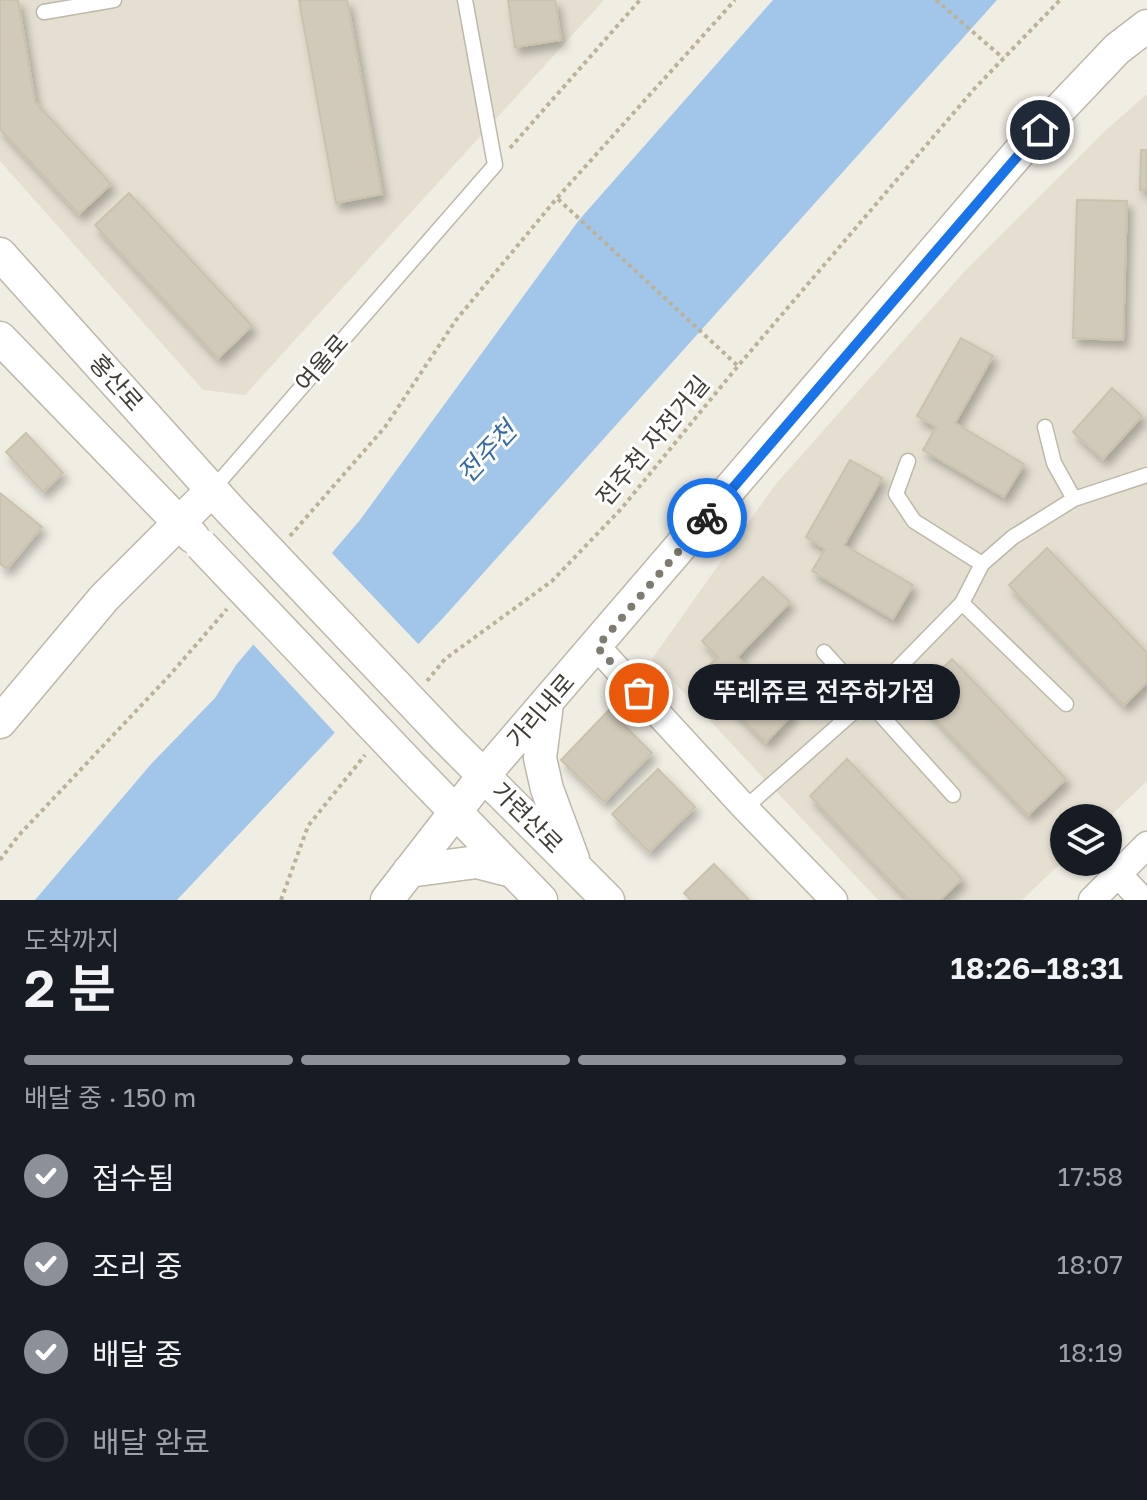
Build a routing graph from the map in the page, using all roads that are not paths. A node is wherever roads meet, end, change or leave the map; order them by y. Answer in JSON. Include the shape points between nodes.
{"nodes":[{"id":1,"x":114,"y":0,"type":"edge"},
{"id":2,"x":465,"y":0,"type":"edge"},
{"id":3,"x":44,"y":12,"type":"dead end"},
{"id":4,"x":1147,"y":26,"type":"edge"},
{"id":5,"x":0,"y":254,"type":"edge"},
{"id":6,"x":0,"y":338,"type":"edge"},
{"id":7,"x":1045,"y":427,"type":"dead end"},
{"id":8,"x":908,"y":461,"type":"dead end"},
{"id":9,"x":1147,"y":475,"type":"edge"},
{"id":10,"x":1074,"y":499,"type":"junction"},
{"id":11,"x":222,"y":500,"type":"junction"},
{"id":12,"x":178,"y":521,"type":"junction"},
{"id":13,"x":982,"y":564,"type":"junction"},
{"id":14,"x":962,"y":603,"type":"junction"},
{"id":15,"x":597,"y":647,"type":"junction"},
{"id":16,"x":824,"y":652,"type":"dead end"},
{"id":17,"x":866,"y":701,"type":"junction"},
{"id":18,"x":547,"y":704,"type":"junction"},
{"id":19,"x":1066,"y":704,"type":"dead end"},
{"id":20,"x":0,"y":722,"type":"edge"},
{"id":21,"x":445,"y":737,"type":"joint"},
{"id":22,"x":484,"y":775,"type":"junction"},
{"id":23,"x":953,"y":795,"type":"dead end"},
{"id":24,"x":745,"y":808,"type":"junction"},
{"id":25,"x":455,"y":813,"type":"junction"},
{"id":26,"x":1147,"y":845,"type":"edge"},
{"id":27,"x":575,"y":866,"type":"junction"},
{"id":28,"x":1122,"y":870,"type":"edge"},
{"id":29,"x":409,"y":871,"type":"junction"},
{"id":30,"x":512,"y":871,"type":"junction"},
{"id":31,"x":1116,"y":876,"type":"edge"},
{"id":32,"x":1120,"y":876,"type":"edge"},
{"id":33,"x":387,"y":900,"type":"edge"},
{"id":34,"x":541,"y":900,"type":"edge"},
{"id":35,"x":608,"y":900,"type":"edge"},
{"id":36,"x":834,"y":900,"type":"edge"},
{"id":37,"x":1092,"y":900,"type":"edge"},
{"id":38,"x":1142,"y":900,"type":"edge"}],
"edges":[{"from":1,"to":3,"type":"lane"},
{"from":2,"to":11,"type":"lane","name":"여울로","via":[[495,165]]},
{"from":4,"to":15,"type":"street","name":"가리내로","via":[[1117,49],[1021,150]]},
{"from":5,"to":11,"type":"street","name":"홍산로"},
{"from":6,"to":12,"type":"street"},
{"from":7,"to":10,"type":"lane","via":[[1054,463]]},
{"from":8,"to":13,"type":"lane","via":[[896,494],[914,521]]},
{"from":9,"to":10,"type":"lane"},
{"from":10,"to":13,"type":"lane","via":[[1013,537]]},
{"from":11,"to":12,"type":"street","name":"여울로"},
{"from":11,"to":21,"type":"street","name":"홍산로","bridge":true},
{"from":12,"to":20,"type":"street","name":"여울로","via":[[104,598]]},
{"from":12,"to":25,"type":"street","name":"가련산로","bridge":true},
{"from":13,"to":14,"type":"lane"},
{"from":14,"to":17,"type":"lane"},
{"from":14,"to":19,"type":"lane"},
{"from":15,"to":18,"type":"street","name":"가리내로"},
{"from":15,"to":24,"type":"street"},
{"from":16,"to":17,"type":"lane"},
{"from":17,"to":23,"type":"lane"},
{"from":17,"to":24,"type":"lane"},
{"from":18,"to":22,"type":"street","name":"가리내로"},
{"from":18,"to":27,"type":"street","via":[[540,758]]},
{"from":21,"to":22,"type":"street","name":"가련산로"},
{"from":22,"to":25,"type":"street","name":"가리내로"},
{"from":22,"to":27,"type":"street","name":"가련산로"},
{"from":24,"to":36,"type":"street"},
{"from":25,"to":29,"type":"street","name":"가리내로"},
{"from":25,"to":30,"type":"street","name":"가련산로"},
{"from":26,"to":28,"type":"street"},
{"from":27,"to":35,"type":"street","name":"가련산로"},
{"from":29,"to":30,"type":"street","via":[[477,862]]},
{"from":29,"to":33,"type":"street","name":"가리내로"},
{"from":30,"to":34,"type":"street","name":"가련산로"},
{"from":31,"to":37,"type":"street"},
{"from":32,"to":38,"type":"street"}]}
